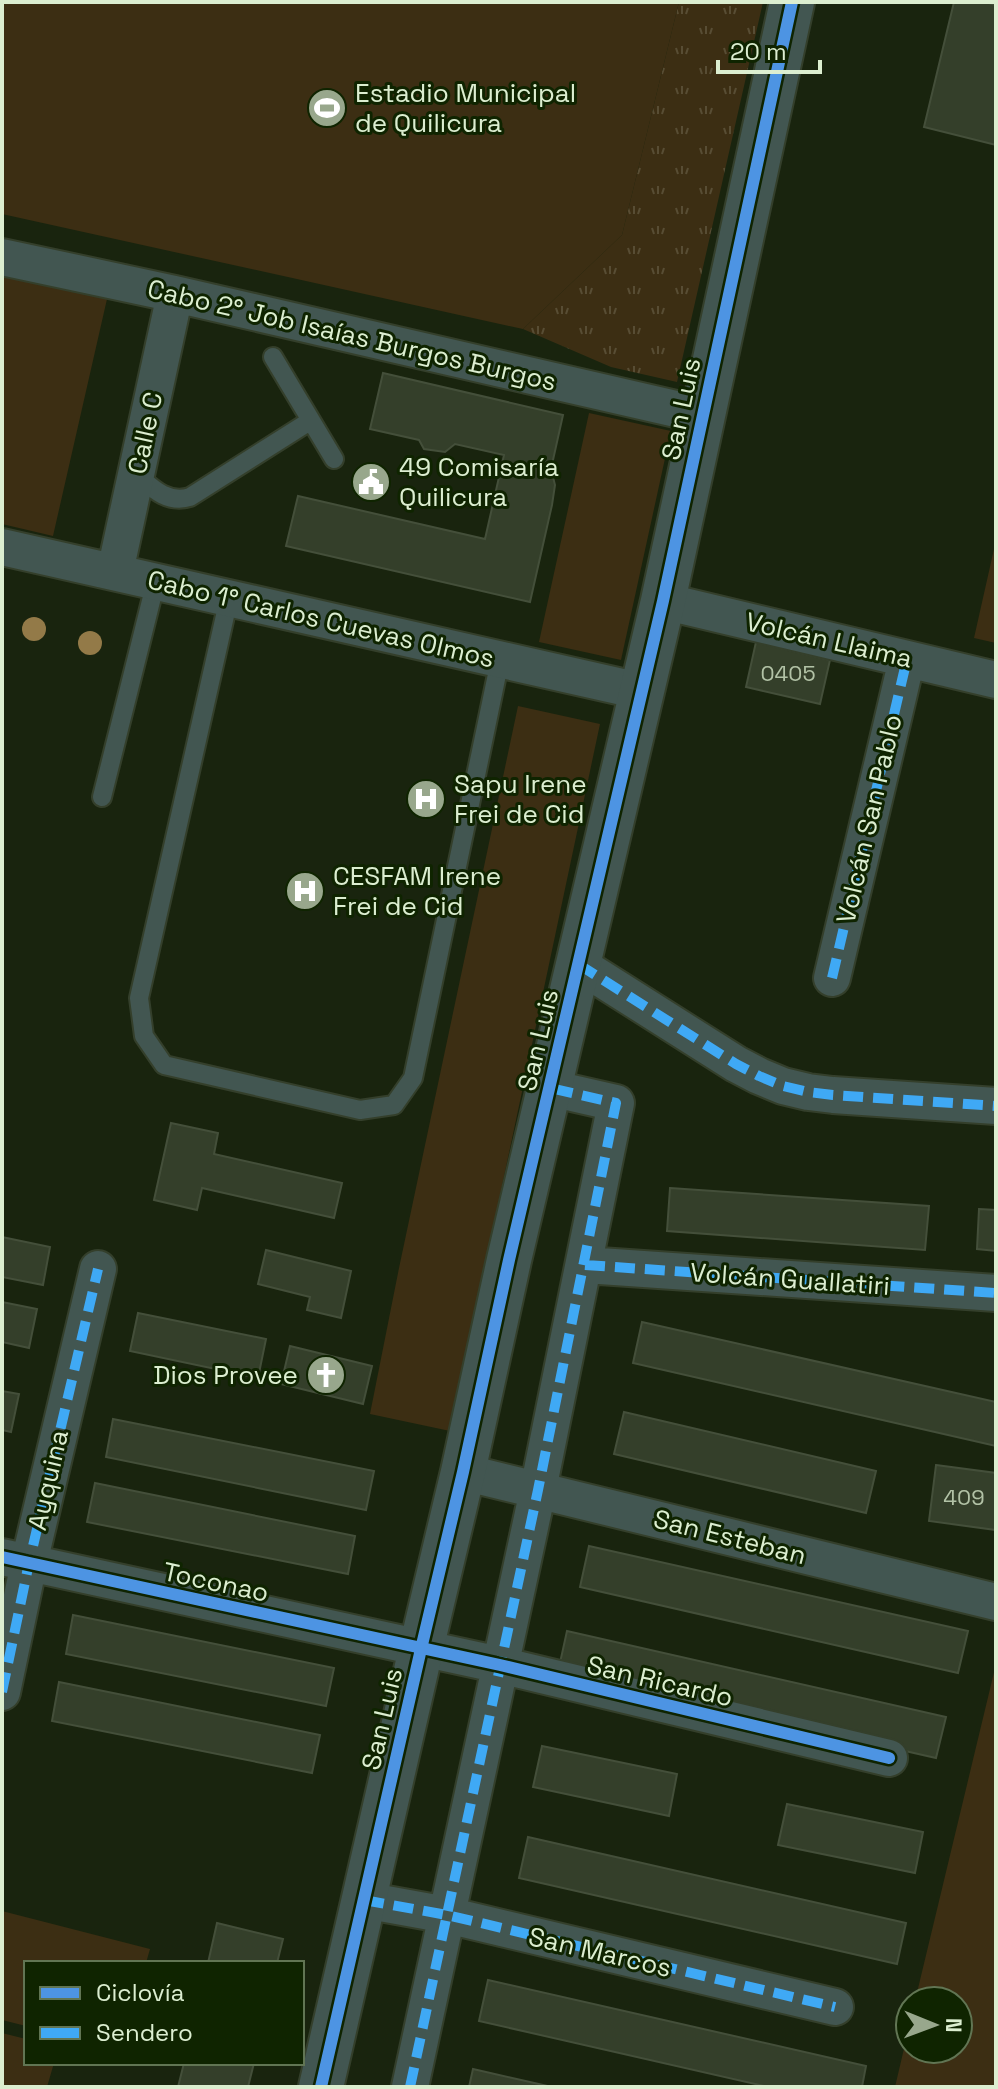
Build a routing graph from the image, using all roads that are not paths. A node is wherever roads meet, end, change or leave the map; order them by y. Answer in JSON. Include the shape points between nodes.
{"nodes":[{"id":1,"x":792,"y":2,"type":"edge"},
{"id":2,"x":2,"y":257,"type":"edge"},
{"id":3,"x":175,"y":294,"type":"junction"},
{"id":4,"x":273,"y":357,"type":"dead end"},
{"id":5,"x":702,"y":415,"type":"junction"},
{"id":6,"x":310,"y":421,"type":"junction"},
{"id":7,"x":334,"y":459,"type":"dead end"},
{"id":8,"x":136,"y":474,"type":"junction"},
{"id":9,"x":2,"y":547,"type":"edge"},
{"id":10,"x":115,"y":572,"type":"junction"},
{"id":11,"x":156,"y":581,"type":"junction"},
{"id":12,"x":229,"y":598,"type":"junction"},
{"id":13,"x":663,"y":601,"type":"junction"},
{"id":14,"x":907,"y":659,"type":"junction"},
{"id":15,"x":500,"y":660,"type":"junction"},
{"id":16,"x":996,"y":680,"type":"edge"},
{"id":17,"x":640,"y":691,"type":"junction"},
{"id":18,"x":102,"y":797,"type":"dead end"},
{"id":19,"x":578,"y":964,"type":"junction"},
{"id":20,"x":832,"y":978,"type":"dead end"},
{"id":21,"x":550,"y":1088,"type":"junction"},
{"id":22,"x":996,"y":1106,"type":"edge"},
{"id":23,"x":585,"y":1265,"type":"junction"},
{"id":24,"x":98,"y":1269,"type":"dead end"},
{"id":25,"x":996,"y":1293,"type":"edge"},
{"id":26,"x":463,"y":1472,"type":"junction"},
{"id":27,"x":538,"y":1490,"type":"junction"},
{"id":28,"x":15,"y":1560,"type":"edge"},
{"id":29,"x":996,"y":1602,"type":"edge"},
{"id":30,"x":421,"y":1649,"type":"junction"},
{"id":31,"x":500,"y":1665,"type":"junction"},
{"id":32,"x":2,"y":1692,"type":"edge"},
{"id":33,"x":889,"y":1758,"type":"dead end"},
{"id":34,"x":364,"y":1900,"type":"junction"},
{"id":35,"x":447,"y":1915,"type":"junction"},
{"id":36,"x":835,"y":2007,"type":"dead end"},
{"id":37,"x":321,"y":2087,"type":"edge"},
{"id":38,"x":410,"y":2087,"type":"edge"}],
"edges":[{"from":1,"to":5,"type":"street","name":"San Luis"},
{"from":2,"to":3,"type":"street","name":"Cabo 2° Job Isaías Burgos Burgos"},
{"from":3,"to":5,"type":"street","name":"Cabo 2° Job Isaías Burgos Burgos"},
{"from":3,"to":8,"type":"street","name":"Calle C"},
{"from":4,"to":6,"type":"lane"},
{"from":5,"to":13,"type":"street","name":"San Luis"},
{"from":6,"to":7,"type":"lane"},
{"from":6,"to":8,"type":"lane","via":[[182,499],[163,496]]},
{"from":8,"to":10,"type":"street","name":"Calle C"},
{"from":9,"to":10,"type":"street","name":"Cabo 1° Carlos Cuevas Olmos"},
{"from":10,"to":11,"type":"street","name":"Cabo 1° Carlos Cuevas Olmos"},
{"from":11,"to":12,"type":"street","name":"Cabo 1° Carlos Cuevas Olmos"},
{"from":11,"to":18,"type":"lane"},
{"from":12,"to":15,"type":"street","name":"Cabo 1° Carlos Cuevas Olmos"},
{"from":12,"to":15,"type":"lane","via":[[139,998],[144,1036],[164,1065],[360,1110],[394,1105],[413,1078]]},
{"from":13,"to":14,"type":"street","name":"Volcán Llaima"},
{"from":13,"to":17,"type":"street","name":"San Luis"},
{"from":14,"to":16,"type":"street","name":"Volcán Llaima"},
{"from":14,"to":20,"type":"street","name":"Volcán San Pablo"},
{"from":15,"to":17,"type":"street","name":"Cabo 1° Carlos Cuevas Olmos"},
{"from":17,"to":19,"type":"street","name":"San Luis"},
{"from":19,"to":21,"type":"street","name":"San Luis"},
{"from":19,"to":22,"type":"street","via":[[736,1064],[783,1086],[833,1095]]},
{"from":21,"to":23,"type":"street","name":"San Luis","via":[[616,1103]]},
{"from":21,"to":26,"type":"street","name":"San Luis"},
{"from":23,"to":25,"type":"street","name":"Volcán Guallatiri"},
{"from":23,"to":27,"type":"street","name":"San Luis"},
{"from":24,"to":28,"type":"street","name":"Ayquina"},
{"from":26,"to":27,"type":"street","name":"San Esteban"},
{"from":26,"to":30,"type":"street","name":"San Luis"},
{"from":27,"to":29,"type":"street","name":"San Esteban"},
{"from":27,"to":31,"type":"street","name":"San Luis"},
{"from":28,"to":30,"type":"street","name":"Toconao"},
{"from":28,"to":32,"type":"street","name":"Ayquina"},
{"from":30,"to":31,"type":"street","name":"San Ricardo"},
{"from":30,"to":34,"type":"street","name":"San Luis"},
{"from":31,"to":33,"type":"street","name":"San Ricardo"},
{"from":31,"to":35,"type":"street","name":"San Luis"},
{"from":34,"to":35,"type":"street","name":"San Marcos"},
{"from":34,"to":37,"type":"street","name":"San Luis"},
{"from":35,"to":36,"type":"street","name":"San Marcos"},
{"from":35,"to":38,"type":"street","name":"San Luis"}]}
